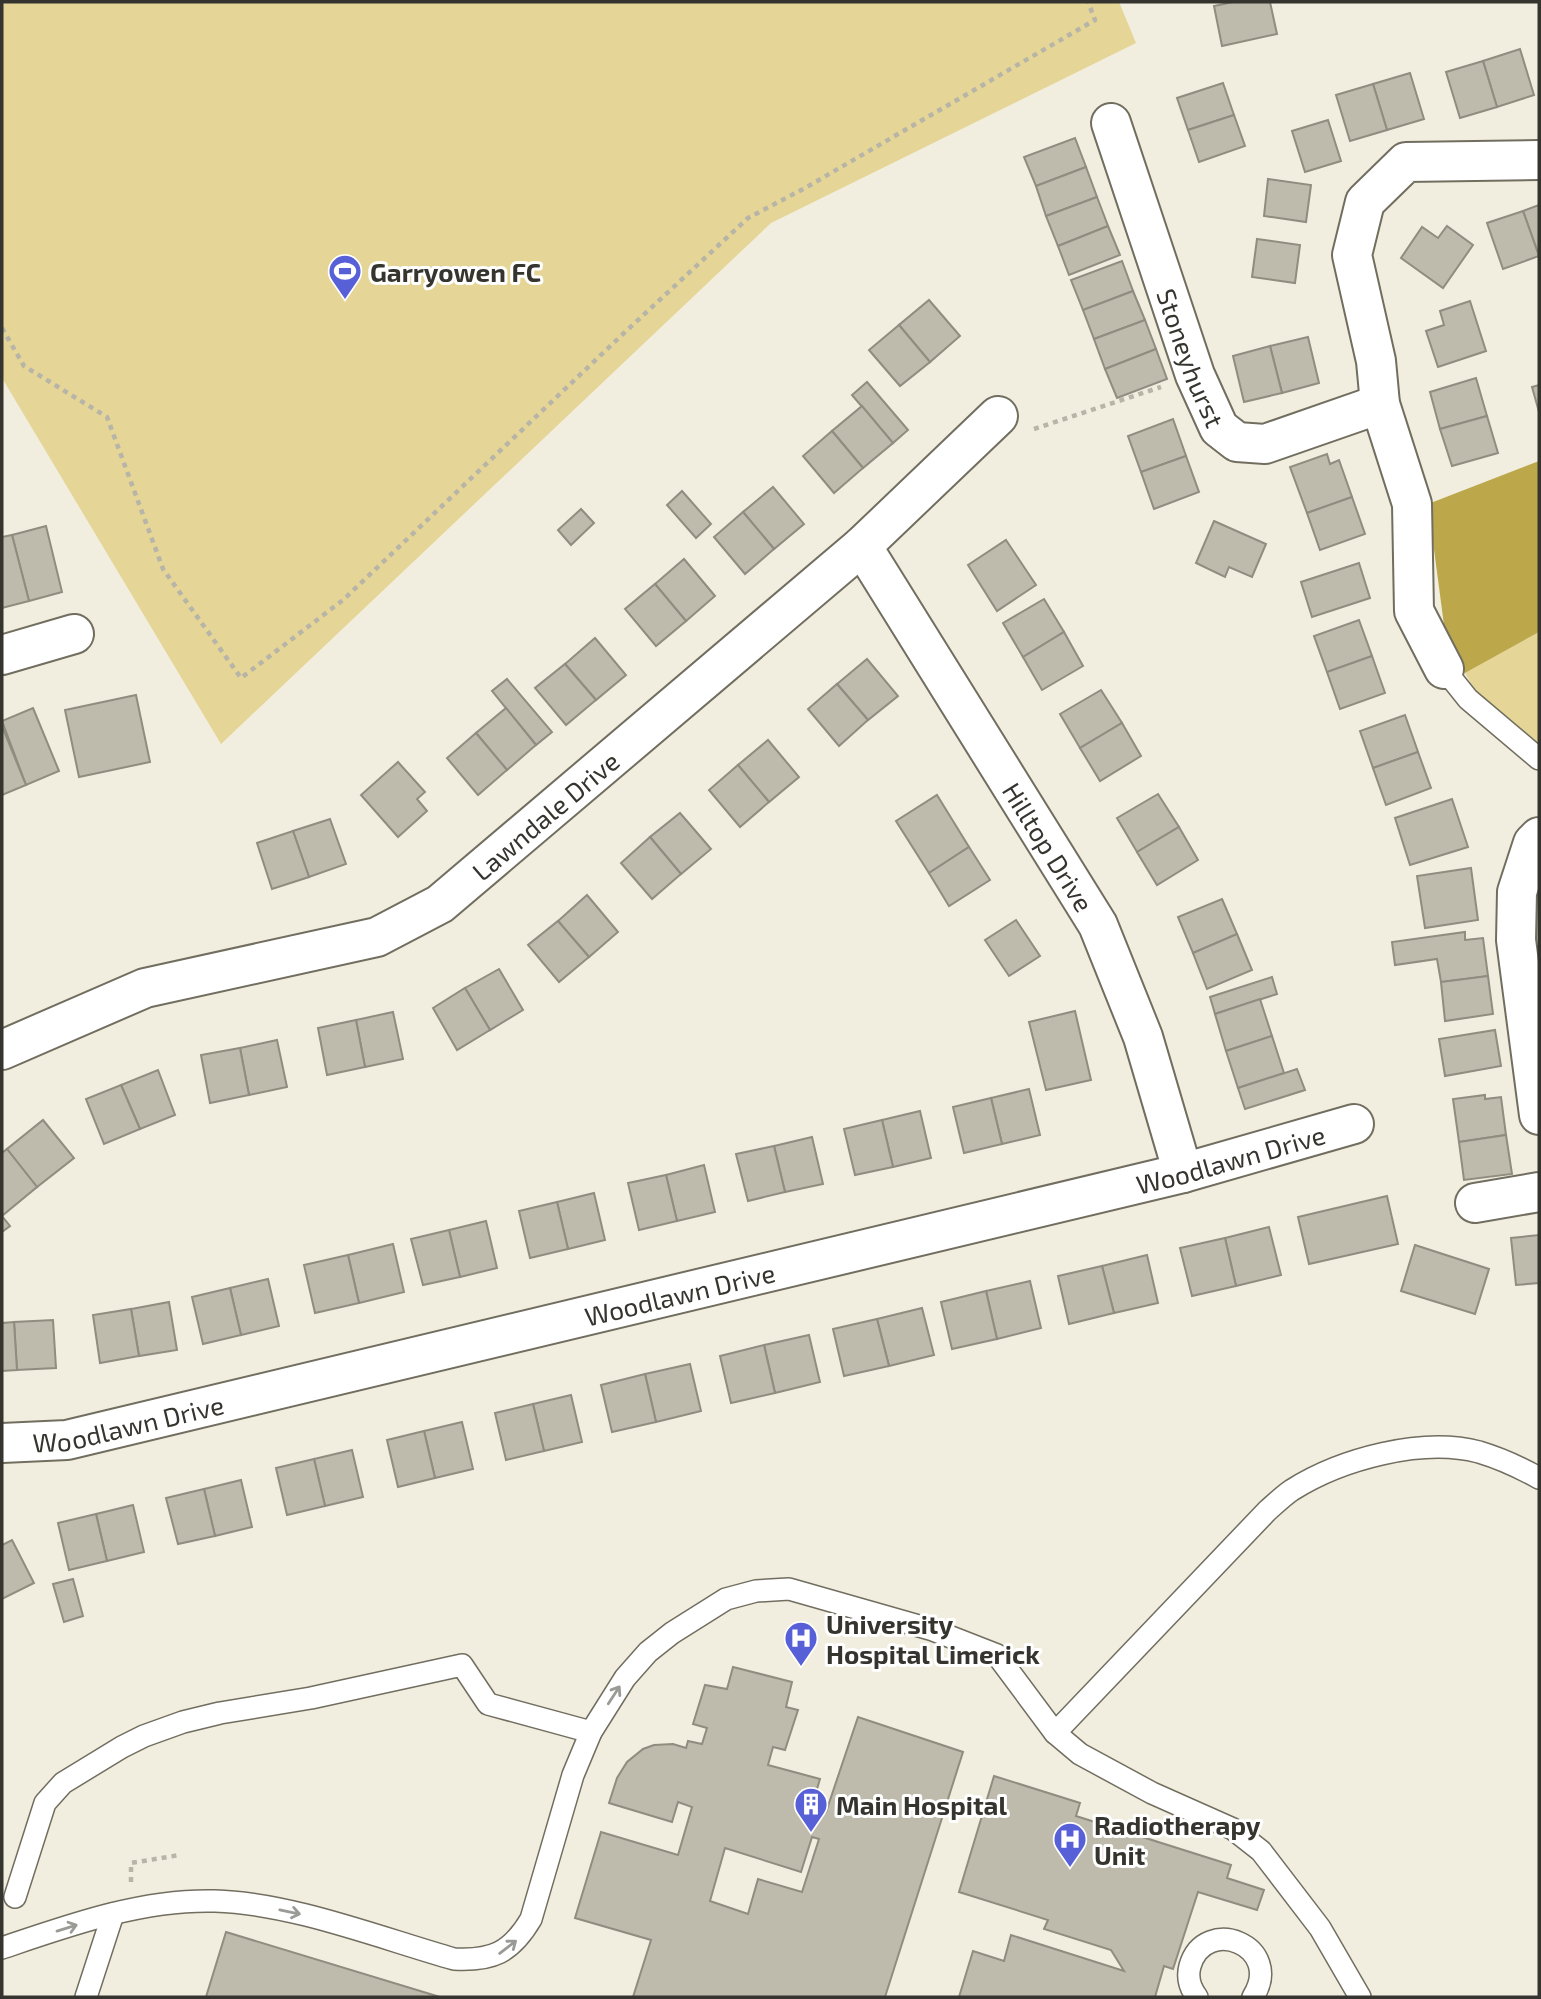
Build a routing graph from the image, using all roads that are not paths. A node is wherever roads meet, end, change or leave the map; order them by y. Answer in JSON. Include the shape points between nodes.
{"nodes":[{"id":1,"x":1111,"y":122,"type":"dead end"},
{"id":2,"x":1539,"y":160,"type":"edge"},
{"id":3,"x":1380,"y":404,"type":"junction"},
{"id":4,"x":998,"y":416,"type":"road end"},
{"id":5,"x":862,"y":546,"type":"junction"},
{"id":6,"x":74,"y":634,"type":"dead end"},
{"id":7,"x":2,"y":655,"type":"edge"},
{"id":8,"x":1444,"y":669,"type":"joint"},
{"id":9,"x":1539,"y":759,"type":"edge"},
{"id":10,"x":1539,"y":837,"type":"edge"},
{"id":11,"x":2,"y":1050,"type":"edge"},
{"id":12,"x":1539,"y":1115,"type":"edge"},
{"id":13,"x":1354,"y":1124,"type":"dead end"},
{"id":14,"x":1183,"y":1172,"type":"junction"},
{"id":15,"x":1539,"y":1192,"type":"edge"},
{"id":16,"x":1475,"y":1203,"type":"dead end"},
{"id":17,"x":2,"y":1443,"type":"edge"},
{"id":18,"x":1539,"y":1478,"type":"edge"},
{"id":19,"x":591,"y":1732,"type":"junction"},
{"id":20,"x":1055,"y":1733,"type":"junction"},
{"id":21,"x":15,"y":1897,"type":"dead end"},
{"id":22,"x":122,"y":1911,"type":"junction"},
{"id":23,"x":2,"y":1948,"type":"edge"},
{"id":24,"x":86,"y":1997,"type":"edge"},
{"id":25,"x":1196,"y":1997,"type":"edge"},
{"id":26,"x":1253,"y":1997,"type":"edge"},
{"id":27,"x":1360,"y":1997,"type":"edge"}],
"edges":[{"from":1,"to":3,"type":"street","name":"Stoneyhurst","via":[[1195,375],[1219,428],[1237,442],[1265,444]]},
{"from":2,"to":3,"type":"street","via":[[1406,162],[1365,202],[1352,255],[1376,361]]},
{"from":3,"to":8,"type":"street","via":[[1412,504],[1414,611]]},
{"from":4,"to":5,"type":"street","name":"Lawndale Drive"},
{"from":5,"to":11,"type":"street","name":"Lawndale Drive","via":[[440,904],[377,937],[145,988]]},
{"from":5,"to":14,"type":"street","name":"Hilltop Drive","via":[[1098,925],[1143,1037]]},
{"from":6,"to":7,"type":"street"},
{"from":8,"to":9,"type":"lane","via":[[1468,699]]},
{"from":10,"to":12,"type":"street","via":[[1517,892],[1516,940]]},
{"from":13,"to":14,"type":"street","name":"Woodlawn Drive"},
{"from":14,"to":17,"type":"street","name":"Woodlawn Drive","via":[[67,1440]]},
{"from":15,"to":16,"type":"street"},
{"from":18,"to":20,"type":"lane","via":[[1479,1452],[1431,1447],[1392,1452],[1315,1477],[1267,1511]]},
{"from":19,"to":20,"type":"lane","one_way":true,"via":[[625,1678],[672,1633],[726,1599],[789,1589],[933,1630],[997,1655]]},
{"from":19,"to":21,"type":"lane","via":[[488,1704],[461,1665],[183,1722],[122,1747],[54,1791],[44,1803]]},
{"from":22,"to":19,"type":"lane","one_way":true,"via":[[216,1901],[293,1912],[454,1959],[501,1953],[531,1919],[573,1775]]},
{"from":20,"to":27,"type":"lane","via":[[1080,1754],[1233,1829],[1261,1851],[1320,1928]]},
{"from":23,"to":22,"type":"lane","one_way":true},
{"from":22,"to":24,"type":"lane"},
{"from":25,"to":26,"type":"lane","via":[[1189,1968],[1201,1947],[1222,1939],[1245,1945],[1259,1963],[1259,1986]]}]}
